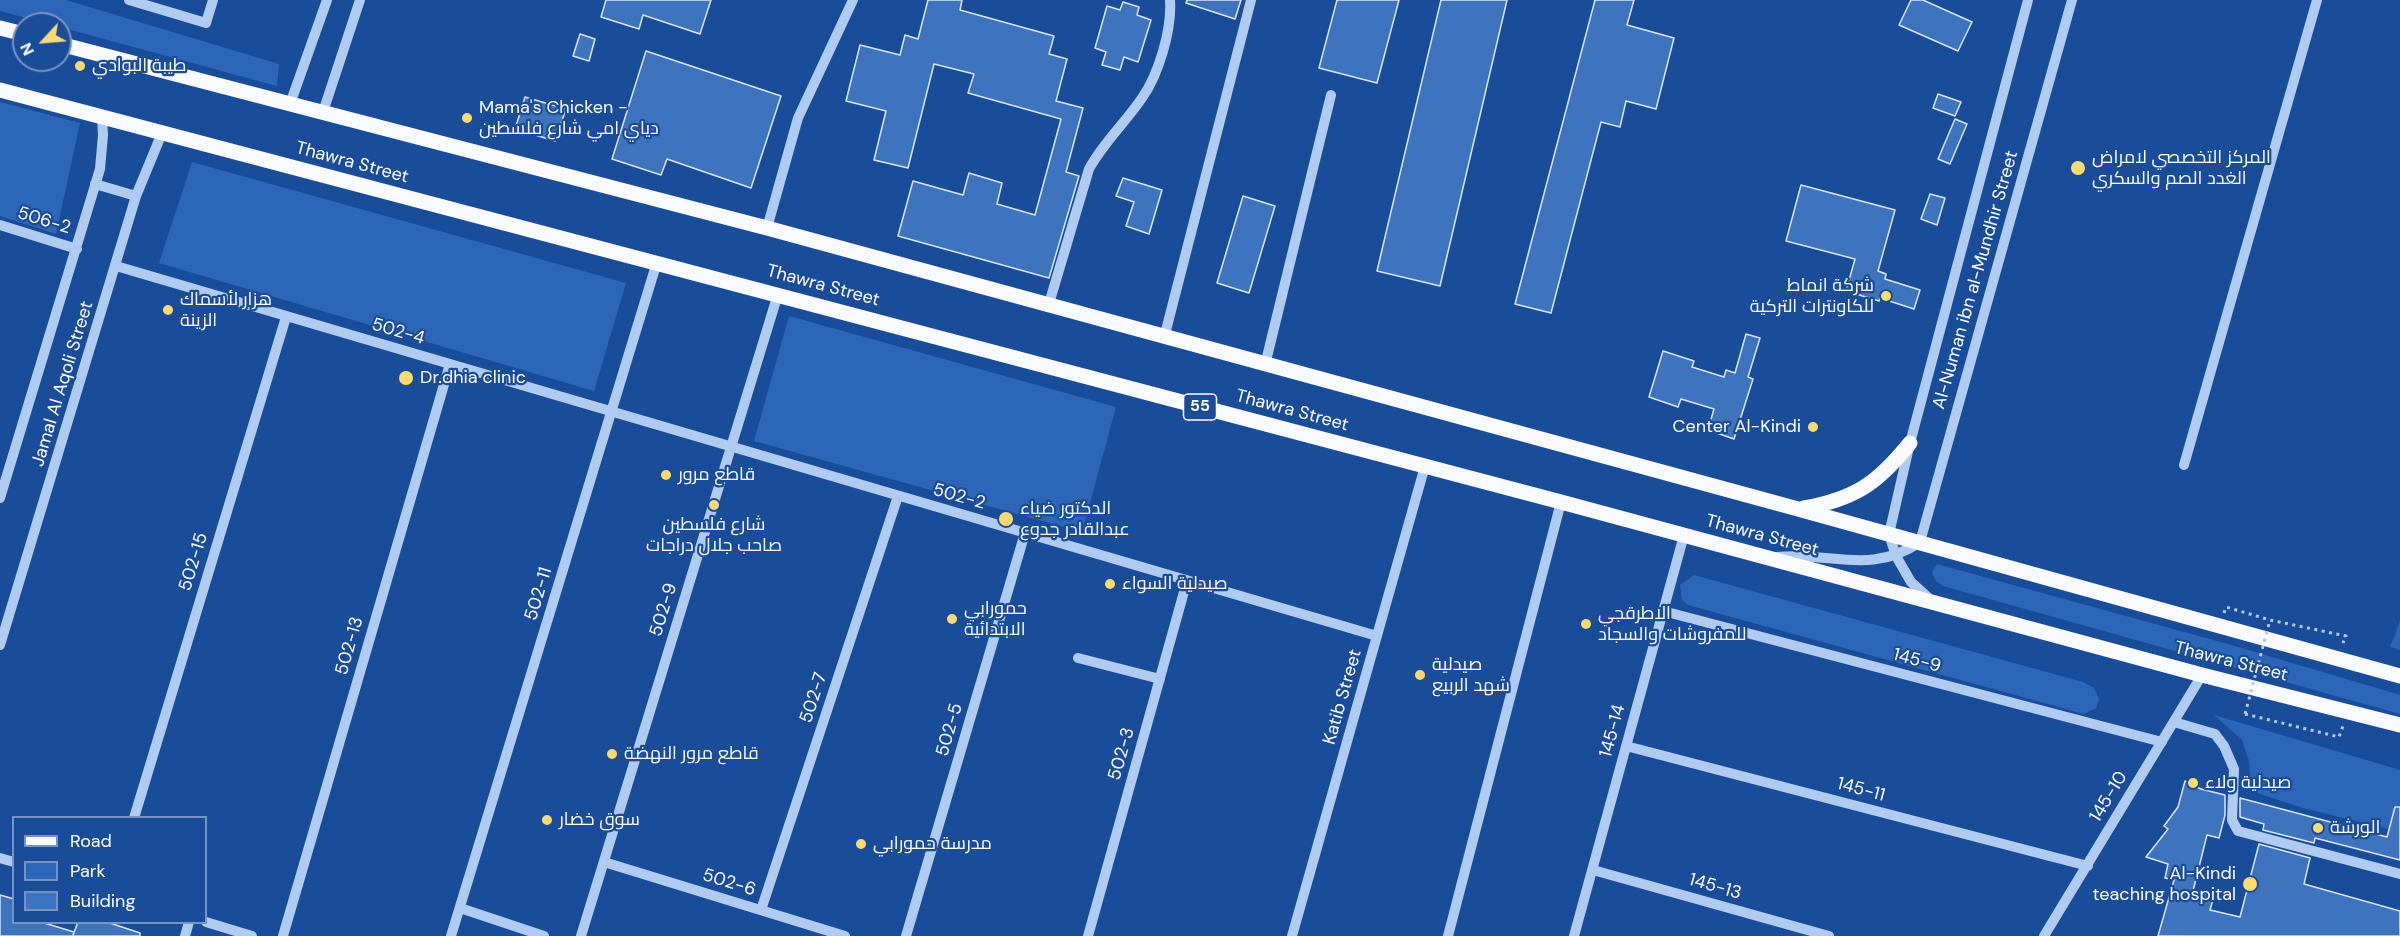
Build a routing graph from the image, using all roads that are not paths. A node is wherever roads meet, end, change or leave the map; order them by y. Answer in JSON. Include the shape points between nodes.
{"nodes":[{"id":1,"x":129,"y":0,"type":"edge"},
{"id":2,"x":213,"y":0,"type":"edge"},
{"id":3,"x":327,"y":0,"type":"edge"},
{"id":4,"x":360,"y":0,"type":"edge"},
{"id":5,"x":854,"y":0,"type":"edge"},
{"id":6,"x":1170,"y":0,"type":"edge"},
{"id":7,"x":1251,"y":0,"type":"edge"},
{"id":8,"x":2028,"y":0,"type":"edge"},
{"id":9,"x":2072,"y":0,"type":"edge"},
{"id":10,"x":2317,"y":0,"type":"edge"},
{"id":11,"x":72,"y":47,"type":"edge"},
{"id":12,"x":0,"y":90,"type":"edge"},
{"id":13,"x":1331,"y":95,"type":"dead end"},
{"id":14,"x":290,"y":104,"type":"junction"},
{"id":15,"x":323,"y":111,"type":"junction"},
{"id":16,"x":102,"y":117,"type":"junction"},
{"id":17,"x":162,"y":133,"type":"junction"},
{"id":18,"x":95,"y":184,"type":"junction"},
{"id":19,"x":136,"y":196,"type":"junction"},
{"id":20,"x":0,"y":225,"type":"edge"},
{"id":21,"x":767,"y":228,"type":"junction"},
{"id":22,"x":77,"y":249,"type":"junction"},
{"id":23,"x":657,"y":262,"type":"junction"},
{"id":24,"x":116,"y":266,"type":"junction"},
{"id":25,"x":778,"y":294,"type":"junction"},
{"id":26,"x":1048,"y":307,"type":"junction"},
{"id":27,"x":286,"y":317,"type":"junction"},
{"id":28,"x":1164,"y":338,"type":"junction"},
{"id":29,"x":450,"y":364,"type":"junction"},
{"id":30,"x":1264,"y":365,"type":"junction"},
{"id":31,"x":612,"y":412,"type":"junction"},
{"id":32,"x":671,"y":429,"type":"joint"},
{"id":33,"x":1910,"y":443,"type":"junction"},
{"id":34,"x":731,"y":447,"type":"junction"},
{"id":35,"x":2184,"y":465,"type":"dead end"},
{"id":36,"x":1425,"y":466,"type":"junction"},
{"id":37,"x":898,"y":496,"type":"junction"},
{"id":38,"x":0,"y":498,"type":"edge"},
{"id":39,"x":1561,"y":502,"type":"junction"},
{"id":40,"x":1797,"y":509,"type":"junction"},
{"id":41,"x":1025,"y":533,"type":"junction"},
{"id":42,"x":1889,"y":534,"type":"junction"},
{"id":43,"x":1684,"y":535,"type":"junction"},
{"id":44,"x":1920,"y":542,"type":"junction"},
{"id":45,"x":1896,"y":556,"type":"junction"},
{"id":46,"x":1770,"y":558,"type":"junction"},
{"id":47,"x":1187,"y":581,"type":"junction"},
{"id":48,"x":1936,"y":604,"type":"junction"},
{"id":49,"x":1663,"y":611,"type":"junction"},
{"id":50,"x":1377,"y":636,"type":"junction"},
{"id":51,"x":0,"y":645,"type":"edge"},
{"id":52,"x":1078,"y":658,"type":"dead end"},
{"id":53,"x":2202,"y":675,"type":"junction"},
{"id":54,"x":2400,"y":676,"type":"edge"},
{"id":55,"x":1160,"y":679,"type":"junction"},
{"id":56,"x":2174,"y":722,"type":"junction"},
{"id":57,"x":2400,"y":725,"type":"edge"},
{"id":58,"x":2162,"y":742,"type":"junction"},
{"id":59,"x":1626,"y":746,"type":"junction"},
{"id":60,"x":135,"y":816,"type":"edge"},
{"id":61,"x":604,"y":862,"type":"junction"},
{"id":62,"x":2088,"y":866,"type":"junction"},
{"id":63,"x":1593,"y":870,"type":"junction"},
{"id":64,"x":2400,"y":874,"type":"edge"},
{"id":65,"x":460,"y":908,"type":"junction"},
{"id":66,"x":761,"y":910,"type":"junction"},
{"id":67,"x":207,"y":922,"type":"edge"},
{"id":68,"x":252,"y":936,"type":"edge"},
{"id":69,"x":283,"y":936,"type":"edge"},
{"id":70,"x":452,"y":936,"type":"edge"},
{"id":71,"x":544,"y":936,"type":"edge"},
{"id":72,"x":581,"y":936,"type":"edge"},
{"id":73,"x":845,"y":936,"type":"edge"},
{"id":74,"x":906,"y":936,"type":"edge"},
{"id":75,"x":1088,"y":936,"type":"edge"},
{"id":76,"x":1292,"y":936,"type":"edge"},
{"id":77,"x":1448,"y":936,"type":"edge"},
{"id":78,"x":1574,"y":936,"type":"edge"},
{"id":79,"x":1829,"y":936,"type":"edge"},
{"id":80,"x":2044,"y":936,"type":"edge"}],
"edges":[{"from":1,"to":2,"type":"street","via":[[206,24]]},
{"from":3,"to":14,"type":"street"},
{"from":4,"to":15,"type":"street"},
{"from":5,"to":21,"type":"street","via":[[798,118]]},
{"from":6,"to":26,"type":"street","via":[[1159,65],[1143,97],[1098,152],[1089,170]]},
{"from":7,"to":28,"type":"street"},
{"from":8,"to":33,"type":"street","name":"Al-Numan ibn al-Mundhir Street"},
{"from":9,"to":44,"type":"street","name":"Al-Numan ibn al-Mundhir Street"},
{"from":10,"to":35,"type":"street"},
{"from":11,"to":14,"type":"main road","name":"Thawra Street"},
{"from":12,"to":16,"type":"main road","name":"Thawra Street","number":"55"},
{"from":13,"to":30,"type":"street"},
{"from":14,"to":15,"type":"main road","name":"Thawra Street"},
{"from":15,"to":21,"type":"main road","name":"Thawra Street"},
{"from":16,"to":17,"type":"main road","name":"Thawra Street","number":"55"},
{"from":16,"to":18,"type":"street","name":"Jamal Al Aqoli Street","via":[[103,151]]},
{"from":17,"to":19,"type":"street","name":"Jamal Al Aqoli Street"},
{"from":17,"to":23,"type":"main road","name":"Thawra Street","number":"55"},
{"from":18,"to":19,"type":"street"},
{"from":18,"to":22,"type":"street","name":"Jamal Al Aqoli Street"},
{"from":19,"to":24,"type":"street","name":"Jamal Al Aqoli Street"},
{"from":20,"to":22,"type":"street","name":"506-2"},
{"from":21,"to":26,"type":"main road","name":"Thawra Street"},
{"from":22,"to":38,"type":"street","name":"Jamal Al Aqoli Street"},
{"from":23,"to":25,"type":"main road","name":"Thawra Street","number":"55"},
{"from":23,"to":31,"type":"street","name":"502-11"},
{"from":24,"to":27,"type":"street","name":"502-4"},
{"from":24,"to":51,"type":"street","name":"Jamal Al Aqoli Street"},
{"from":25,"to":34,"type":"street","name":"502-9"},
{"from":25,"to":36,"type":"main road","name":"Thawra Street","number":"55"},
{"from":26,"to":28,"type":"main road","name":"Thawra Street"},
{"from":27,"to":29,"type":"street","name":"502-4"},
{"from":27,"to":60,"type":"street","name":"502-15"},
{"from":28,"to":30,"type":"main road","name":"Thawra Street"},
{"from":29,"to":31,"type":"street","name":"502-4"},
{"from":29,"to":69,"type":"street","name":"502-13"},
{"from":30,"to":40,"type":"main road","name":"Thawra Street"},
{"from":31,"to":32,"type":"street","name":"502-4"},
{"from":31,"to":65,"type":"street","name":"502-11"},
{"from":32,"to":34,"type":"street","name":"502-2"},
{"from":33,"to":40,"type":"main road","via":[[1889,469],[1862,490],[1831,503]]},
{"from":33,"to":42,"type":"street","name":"Al-Numan ibn al-Mundhir Street"},
{"from":34,"to":37,"type":"street","name":"502-2"},
{"from":34,"to":61,"type":"street","name":"502-9"},
{"from":36,"to":39,"type":"main road","name":"Thawra Street","number":"55"},
{"from":36,"to":50,"type":"street","name":"Katib Street"},
{"from":37,"to":41,"type":"street","name":"502-2"},
{"from":37,"to":66,"type":"street","name":"502-7"},
{"from":39,"to":43,"type":"main road","name":"Thawra Street","number":"55"},
{"from":39,"to":77,"type":"street"},
{"from":40,"to":42,"type":"main road","name":"Thawra Street"},
{"from":41,"to":47,"type":"street","name":"502-2"},
{"from":41,"to":74,"type":"street","name":"502-5"},
{"from":42,"to":44,"type":"main road","name":"Thawra Street"},
{"from":42,"to":45,"type":"street"},
{"from":43,"to":46,"type":"main road","name":"Thawra Street","number":"55"},
{"from":43,"to":49,"type":"street","name":"145-14"},
{"from":44,"to":45,"type":"street"},
{"from":44,"to":54,"type":"main road","name":"Thawra Street"},
{"from":45,"to":46,"type":"street","via":[[1864,562],[1799,554]]},
{"from":45,"to":48,"type":"street","via":[[1911,582]]},
{"from":46,"to":48,"type":"main road","name":"Thawra Street","number":"55"},
{"from":47,"to":50,"type":"street","name":"502-2"},
{"from":47,"to":55,"type":"street","name":"502-3"},
{"from":48,"to":53,"type":"main road","name":"Thawra Street","number":"55"},
{"from":49,"to":58,"type":"street","name":"145-9"},
{"from":49,"to":59,"type":"street","name":"145-14"},
{"from":50,"to":76,"type":"street","name":"Katib Street"},
{"from":52,"to":55,"type":"street"},
{"from":53,"to":56,"type":"street","name":"145-10"},
{"from":53,"to":57,"type":"main road","name":"Thawra Street","number":"55"},
{"from":55,"to":75,"type":"street","name":"502-3"},
{"from":56,"to":58,"type":"street","name":"145-10"},
{"from":56,"to":64,"type":"street","via":[[2215,734],[2224,746],[2234,769],[2232,820],[2238,831]]},
{"from":58,"to":62,"type":"street","name":"145-10"},
{"from":59,"to":62,"type":"street","name":"145-11"},
{"from":59,"to":63,"type":"street","name":"145-14"},
{"from":61,"to":66,"type":"street","name":"502-6"},
{"from":61,"to":72,"type":"street","name":"502-9"},
{"from":62,"to":80,"type":"street","name":"145-10"},
{"from":63,"to":78,"type":"street","name":"145-14"},
{"from":63,"to":79,"type":"street","name":"145-13"},
{"from":65,"to":70,"type":"street","name":"502-11"},
{"from":65,"to":71,"type":"street"},
{"from":66,"to":73,"type":"street","name":"502-6"},
{"from":67,"to":68,"type":"street"}]}
